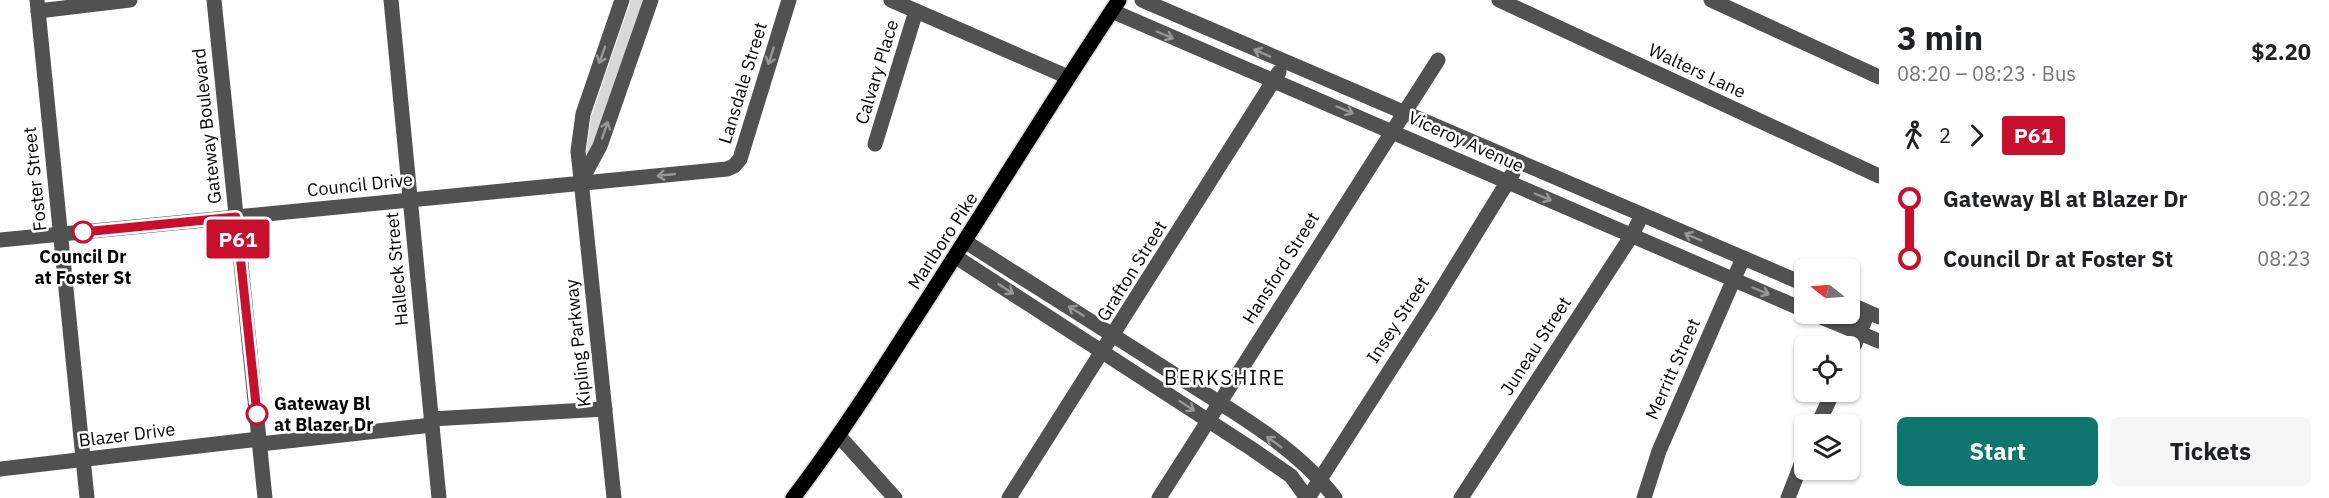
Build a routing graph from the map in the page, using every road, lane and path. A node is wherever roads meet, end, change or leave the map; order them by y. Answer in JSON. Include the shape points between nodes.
{"nodes":[{"id":1,"x":130,"y":0,"type":"edge"},
{"id":2,"x":214,"y":0,"type":"edge"},
{"id":3,"x":391,"y":0,"type":"edge"},
{"id":4,"x":622,"y":0,"type":"edge"},
{"id":5,"x":651,"y":0,"type":"edge"},
{"id":6,"x":789,"y":0,"type":"edge"},
{"id":7,"x":891,"y":0,"type":"edge"},
{"id":8,"x":1142,"y":0,"type":"edge"},
{"id":9,"x":1499,"y":0,"type":"edge"},
{"id":10,"x":1711,"y":0,"type":"edge"},
{"id":11,"x":37,"y":5,"type":"edge"},
{"id":12,"x":1115,"y":5,"type":"edge"},
{"id":13,"x":916,"y":11,"type":"junction"},
{"id":14,"x":1438,"y":60,"type":"dead end"},
{"id":15,"x":1284,"y":63,"type":"junction"},
{"id":16,"x":1068,"y":77,"type":"junction"},
{"id":17,"x":1879,"y":77,"type":"edge"},
{"id":18,"x":1274,"y":80,"type":"junction"},
{"id":19,"x":1404,"y":112,"type":"junction"},
{"id":20,"x":1391,"y":130,"type":"junction"},
{"id":21,"x":875,"y":144,"type":"dead end"},
{"id":22,"x":1519,"y":162,"type":"junction"},
{"id":23,"x":724,"y":169,"type":"joint"},
{"id":24,"x":1879,"y":176,"type":"edge"},
{"id":25,"x":1508,"y":182,"type":"junction"},
{"id":26,"x":580,"y":183,"type":"junction"},
{"id":27,"x":410,"y":200,"type":"junction"},
{"id":28,"x":1642,"y":215,"type":"junction"},
{"id":29,"x":236,"y":217,"type":"junction"},
{"id":30,"x":60,"y":234,"type":"junction"},
{"id":31,"x":1632,"y":235,"type":"junction"},
{"id":32,"x":0,"y":240,"type":"edge"},
{"id":33,"x":966,"y":242,"type":"junction"},
{"id":34,"x":956,"y":257,"type":"junction"},
{"id":35,"x":1743,"y":258,"type":"junction"},
{"id":36,"x":1733,"y":279,"type":"junction"},
{"id":37,"x":1794,"y":280,"type":"edge"},
{"id":38,"x":1794,"y":306,"type":"edge"},
{"id":39,"x":1860,"y":309,"type":"edge"},
{"id":40,"x":1874,"y":315,"type":"edge"},
{"id":41,"x":1840,"y":324,"type":"edge"},
{"id":42,"x":1860,"y":332,"type":"junction"},
{"id":43,"x":1114,"y":335,"type":"junction"},
{"id":44,"x":1858,"y":336,"type":"edge"},
{"id":45,"x":1879,"y":341,"type":"edge"},
{"id":46,"x":1103,"y":352,"type":"junction"},
{"id":47,"x":1220,"y":402,"type":"junction"},
{"id":48,"x":604,"y":409,"type":"junction"},
{"id":49,"x":1208,"y":420,"type":"junction"},
{"id":50,"x":431,"y":422,"type":"junction"},
{"id":51,"x":839,"y":436,"type":"junction"},
{"id":52,"x":260,"y":442,"type":"junction"},
{"id":53,"x":84,"y":460,"type":"junction"},
{"id":54,"x":0,"y":469,"type":"edge"},
{"id":55,"x":1320,"y":478,"type":"junction"},
{"id":56,"x":1795,"y":480,"type":"edge"},
{"id":57,"x":87,"y":498,"type":"edge"},
{"id":58,"x":265,"y":498,"type":"edge"},
{"id":59,"x":439,"y":498,"type":"edge"},
{"id":60,"x":614,"y":498,"type":"edge"},
{"id":61,"x":793,"y":498,"type":"edge"},
{"id":62,"x":895,"y":498,"type":"edge"},
{"id":63,"x":1009,"y":498,"type":"edge"},
{"id":64,"x":1159,"y":498,"type":"edge"},
{"id":65,"x":1307,"y":498,"type":"edge"},
{"id":66,"x":1335,"y":498,"type":"edge"},
{"id":67,"x":1461,"y":498,"type":"edge"},
{"id":68,"x":1644,"y":498,"type":"edge"},
{"id":69,"x":1788,"y":498,"type":"edge"}],
"edges":[{"from":1,"to":11,"type":"street"},
{"from":2,"to":29,"type":"street","name":"Gateway Boulevard"},
{"from":3,"to":27,"type":"street","name":"Halleck Street"},
{"from":4,"to":26,"type":"street","name":"Kipling Parkway","one_way":true,"via":[[583,114],[578,151]]},
{"from":26,"to":5,"type":"street","one_way":true,"via":[[600,146]]},
{"from":6,"to":23,"type":"street","name":"Lansdale Street","one_way":true,"via":[[740,159]]},
{"from":7,"to":13,"type":"street"},
{"from":15,"to":8,"type":"street","name":"Viceroy Avenue","one_way":true},
{"from":9,"to":24,"type":"street","name":"Walters Lane"},
{"from":10,"to":17,"type":"street"},
{"from":11,"to":30,"type":"street","name":"Foster Street"},
{"from":12,"to":16,"type":"main road","name":"Marlboro Pike"},
{"from":12,"to":18,"type":"street","name":"Viceroy Avenue","one_way":true},
{"from":13,"to":16,"type":"street"},
{"from":13,"to":21,"type":"street","name":"Calvary Place"},
{"from":14,"to":19,"type":"street","name":"Hansford Street"},
{"from":15,"to":18,"type":"street","name":"Grafton Street"},
{"from":15,"to":19,"type":"street","name":"Viceroy Avenue"},
{"from":16,"to":33,"type":"main road","name":"Marlboro Pike"},
{"from":18,"to":20,"type":"street","name":"Viceroy Avenue","one_way":true},
{"from":18,"to":43,"type":"street","name":"Grafton Street"},
{"from":19,"to":20,"type":"street","name":"Hansford Street"},
{"from":19,"to":22,"type":"street","name":"Viceroy Avenue"},
{"from":20,"to":25,"type":"street","name":"Viceroy Avenue"},
{"from":20,"to":47,"type":"street","name":"Hansford Street"},
{"from":22,"to":25,"type":"street","name":"Insey Street"},
{"from":22,"to":28,"type":"street","name":"Viceroy Avenue"},
{"from":23,"to":26,"type":"street","name":"Council Drive","one_way":true},
{"from":25,"to":31,"type":"street","name":"Viceroy Avenue","one_way":true},
{"from":25,"to":55,"type":"street","name":"Insey Street"},
{"from":26,"to":27,"type":"street","name":"Council Drive"},
{"from":26,"to":48,"type":"street","name":"Kipling Parkway"},
{"from":27,"to":29,"type":"street","name":"Council Drive"},
{"from":27,"to":50,"type":"street","name":"Halleck Street"},
{"from":28,"to":31,"type":"street","name":"Juneau Street"},
{"from":35,"to":28,"type":"street","name":"Viceroy Avenue","one_way":true},
{"from":29,"to":30,"type":"street","name":"Council Drive"},
{"from":29,"to":52,"type":"street","name":"Gateway Boulevard"},
{"from":30,"to":32,"type":"street","name":"Council Drive"},
{"from":30,"to":53,"type":"street","name":"Foster Street"},
{"from":31,"to":36,"type":"street","name":"Viceroy Avenue"},
{"from":31,"to":67,"type":"street","name":"Juneau Street"},
{"from":33,"to":34,"type":"main road","name":"Marlboro Pike"},
{"from":43,"to":33,"type":"street","one_way":true},
{"from":34,"to":46,"type":"street","one_way":true},
{"from":34,"to":51,"type":"main road","name":"Marlboro Pike"},
{"from":35,"to":36,"type":"street","name":"Merritt Street"},
{"from":35,"to":37,"type":"street","name":"Viceroy Avenue"},
{"from":36,"to":38,"type":"street","name":"Viceroy Avenue","one_way":true},
{"from":36,"to":68,"type":"street","name":"Merritt Street","via":[[1659,451]]},
{"from":39,"to":40,"type":"street"},
{"from":40,"to":42,"type":"street"},
{"from":41,"to":42,"type":"street"},
{"from":42,"to":44,"type":"street"},
{"from":42,"to":45,"type":"street"},
{"from":43,"to":46,"type":"street","name":"Grafton Street"},
{"from":43,"to":47,"type":"street"},
{"from":46,"to":49,"type":"street","one_way":true},
{"from":46,"to":63,"type":"street","name":"Grafton Street"},
{"from":47,"to":49,"type":"street","name":"Hansford Street"},
{"from":55,"to":47,"type":"street","one_way":true},
{"from":48,"to":50,"type":"street","name":"Blazer Drive"},
{"from":48,"to":60,"type":"street","name":"Kipling Parkway"},
{"from":49,"to":64,"type":"street","name":"Hansford Street"},
{"from":49,"to":65,"type":"street","via":[[1291,476]]},
{"from":50,"to":52,"type":"street","name":"Blazer Drive"},
{"from":50,"to":59,"type":"street","name":"Halleck Street"},
{"from":51,"to":61,"type":"main road","name":"Marlboro Pike"},
{"from":51,"to":62,"type":"street"},
{"from":52,"to":53,"type":"street","name":"Blazer Drive"},
{"from":52,"to":58,"type":"street","name":"Gateway Boulevard"},
{"from":53,"to":54,"type":"street","name":"Blazer Drive"},
{"from":53,"to":57,"type":"street","name":"Foster Street"},
{"from":55,"to":65,"type":"street","name":"Insey Street"},
{"from":55,"to":66,"type":"street"},
{"from":56,"to":69,"type":"street"}]}
